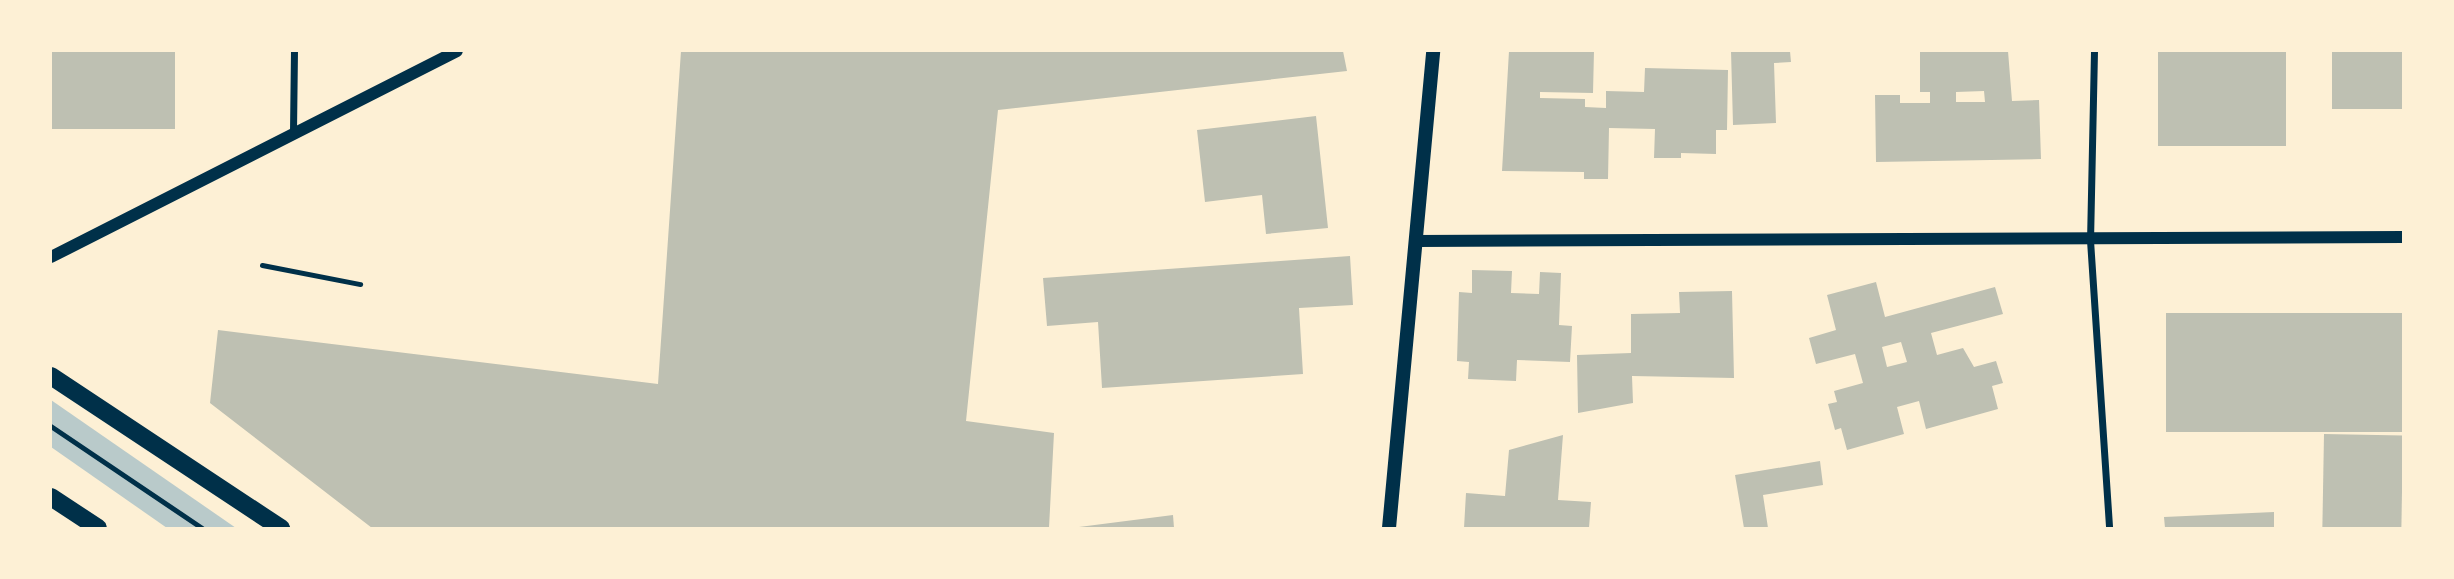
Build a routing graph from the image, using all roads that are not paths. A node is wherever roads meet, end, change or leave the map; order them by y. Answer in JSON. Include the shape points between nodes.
{"nodes":[{"id":1,"x":294,"y":51,"type":"edge"},
{"id":2,"x":457,"y":51,"type":"edge"},
{"id":3,"x":1433,"y":51,"type":"edge"},
{"id":4,"x":2094,"y":51,"type":"edge"},
{"id":5,"x":293,"y":132,"type":"junction"},
{"id":6,"x":2403,"y":237,"type":"edge"},
{"id":7,"x":2090,"y":240,"type":"junction"},
{"id":8,"x":1416,"y":241,"type":"junction"},
{"id":9,"x":51,"y":257,"type":"edge"},
{"id":10,"x":262,"y":265,"type":"dead end"},
{"id":11,"x":360,"y":284,"type":"dead end"},
{"id":12,"x":51,"y":376,"type":"edge"},
{"id":13,"x":51,"y":497,"type":"edge"},
{"id":14,"x":98,"y":528,"type":"edge"},
{"id":15,"x":281,"y":528,"type":"edge"},
{"id":16,"x":1390,"y":528,"type":"edge"},
{"id":17,"x":2109,"y":528,"type":"edge"}],
"edges":[{"from":1,"to":5,"type":"street"},
{"from":2,"to":5,"type":"street"},
{"from":3,"to":8,"type":"main road"},
{"from":4,"to":7,"type":"street"},
{"from":5,"to":9,"type":"street"},
{"from":6,"to":7,"type":"street"},
{"from":7,"to":8,"type":"street"},
{"from":7,"to":17,"type":"street"},
{"from":8,"to":16,"type":"main road"},
{"from":10,"to":11,"type":"lane"},
{"from":12,"to":15,"type":"main road"},
{"from":13,"to":14,"type":"main road"}]}
